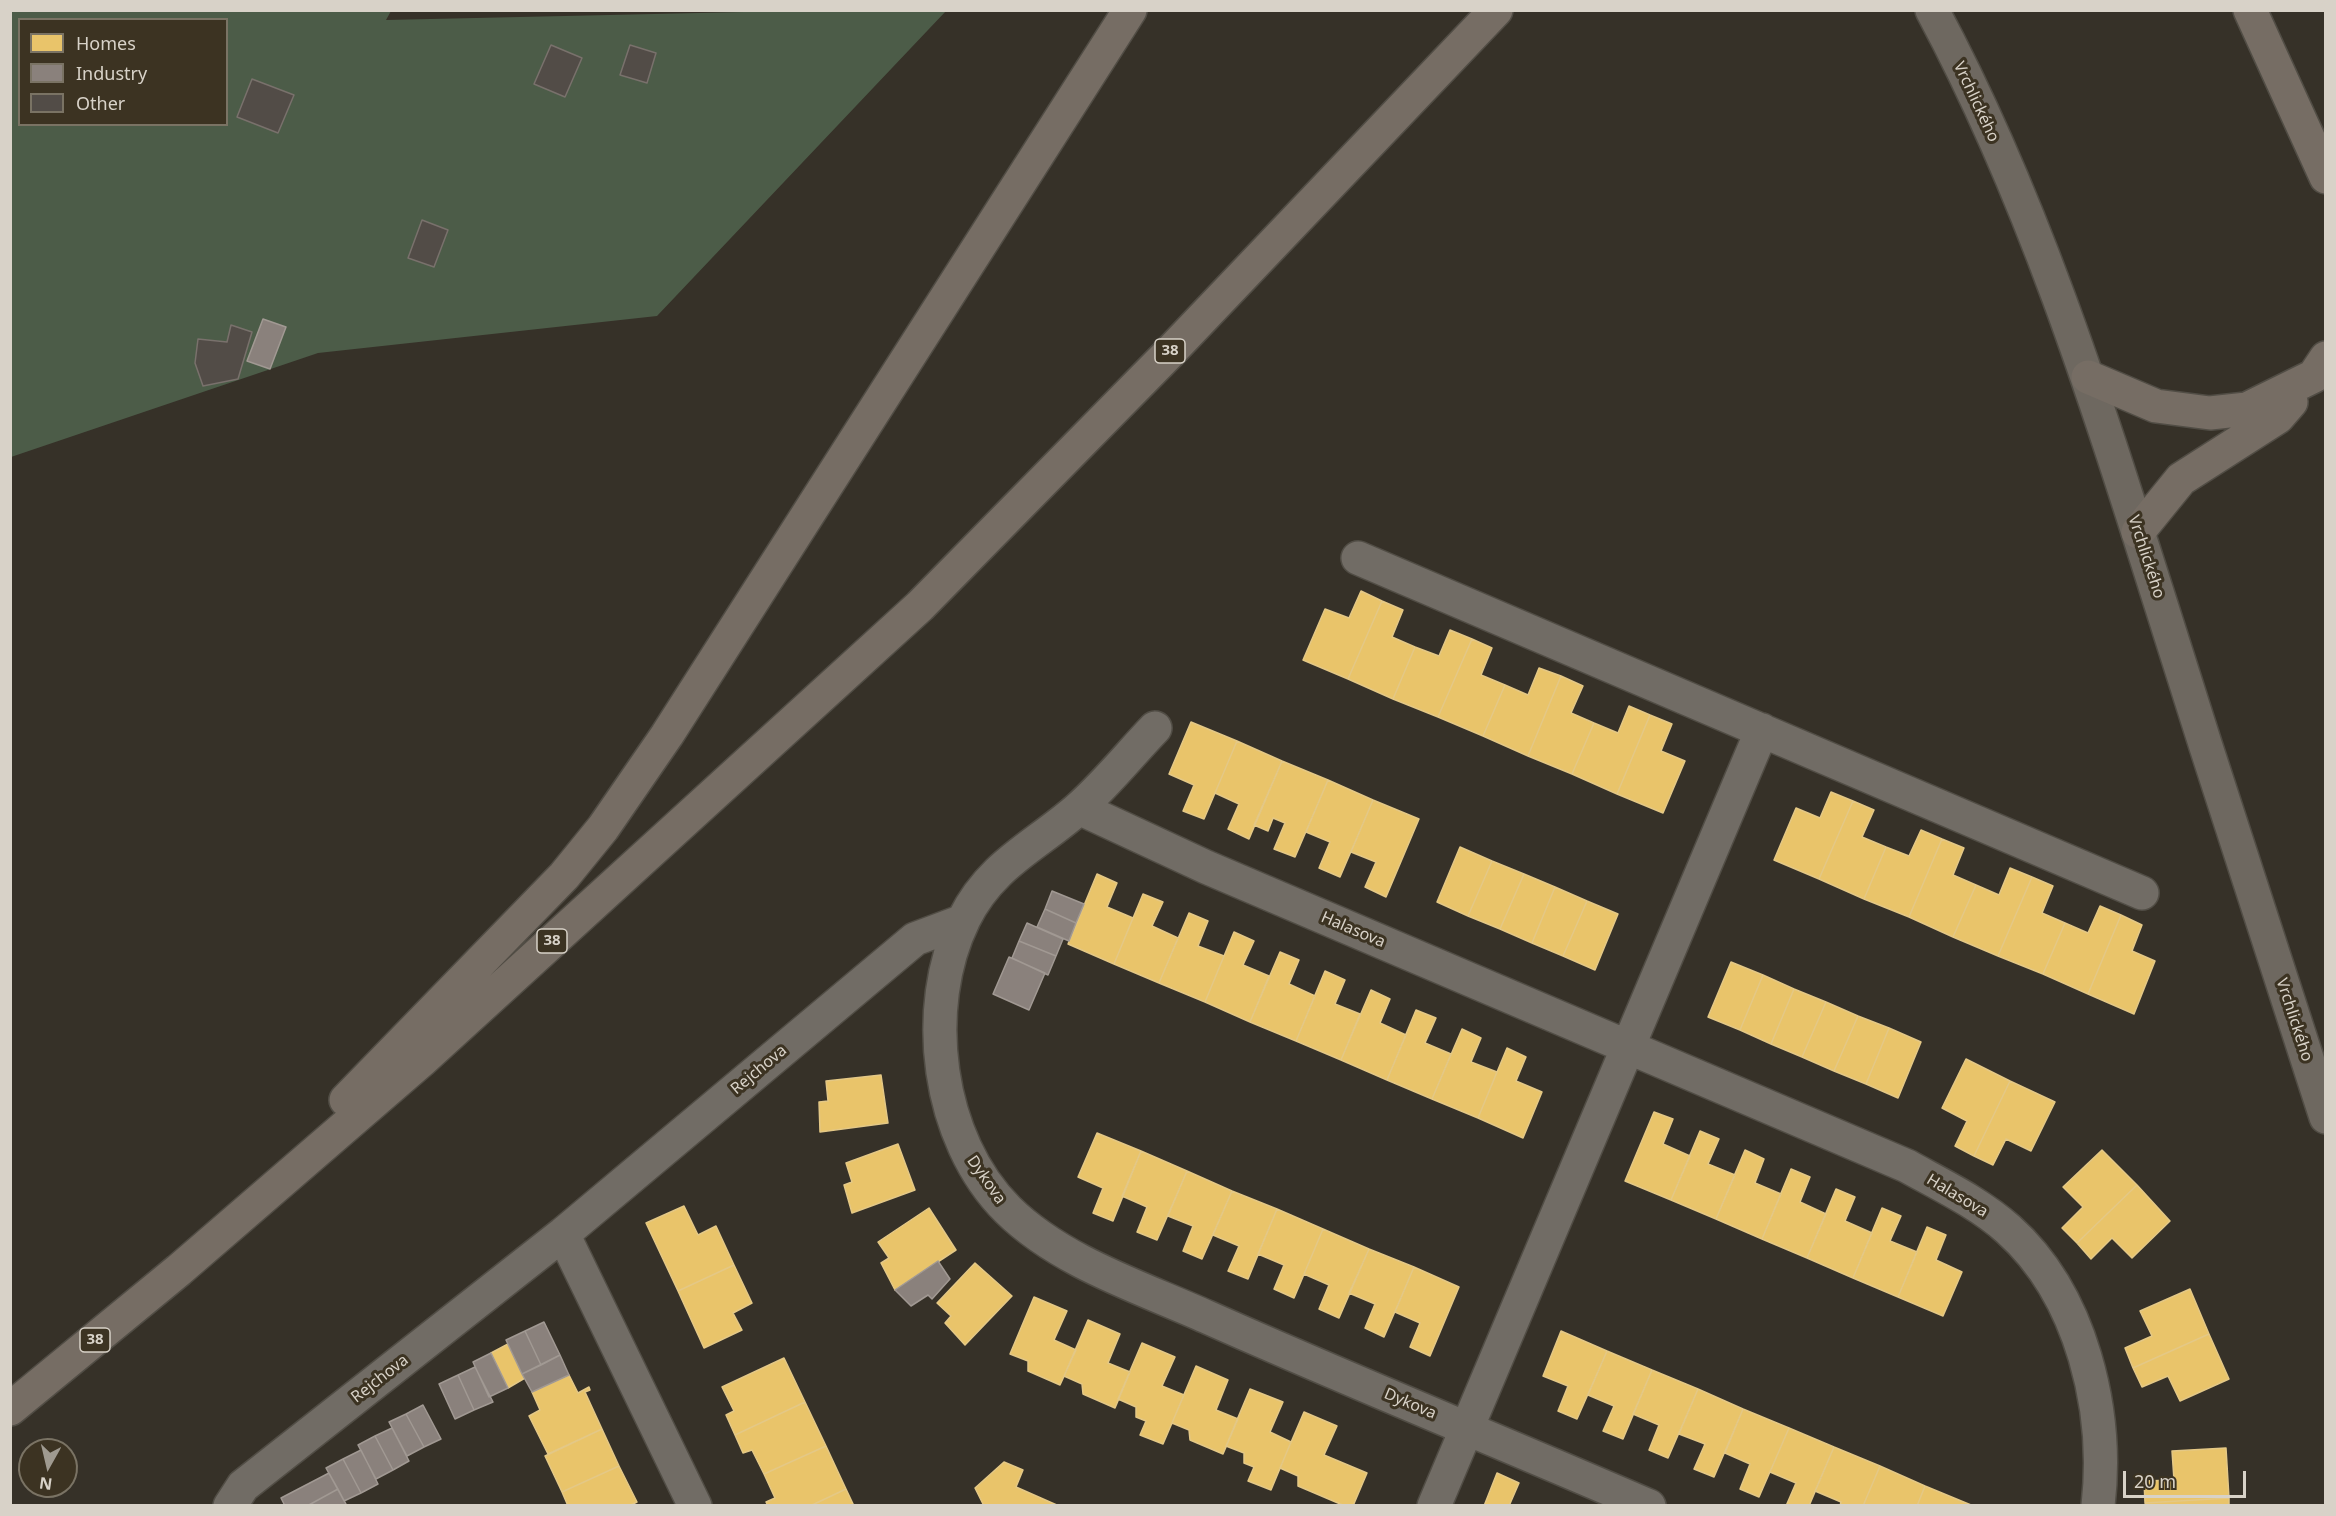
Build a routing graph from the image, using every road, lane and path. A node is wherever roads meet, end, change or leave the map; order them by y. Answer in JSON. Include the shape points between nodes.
{"nodes":[{"id":1,"x":1130,"y":10,"type":"edge"},
{"id":2,"x":1932,"y":10,"type":"edge"},
{"id":3,"x":2250,"y":10,"type":"edge"},
{"id":4,"x":1495,"y":13,"type":"edge"},
{"id":5,"x":2325,"y":177,"type":"edge"},
{"id":6,"x":2320,"y":367,"type":"edge"},
{"id":7,"x":2088,"y":377,"type":"junction"},
{"id":8,"x":2138,"y":532,"type":"junction"},
{"id":9,"x":1358,"y":558,"type":"dead end"},
{"id":10,"x":1155,"y":728,"type":"dead end"},
{"id":11,"x":1762,"y":730,"type":"junction"},
{"id":12,"x":1079,"y":808,"type":"junction"},
{"id":13,"x":2142,"y":893,"type":"dead end"},
{"id":14,"x":963,"y":921,"type":"junction"},
{"id":15,"x":1628,"y":1047,"type":"junction"},
{"id":16,"x":2325,"y":1117,"type":"edge"},
{"id":17,"x":563,"y":1234,"type":"junction"},
{"id":18,"x":178,"y":1270,"type":"junction"},
{"id":19,"x":10,"y":1409,"type":"edge"},
{"id":20,"x":1467,"y":1427,"type":"junction"},
{"id":21,"x":230,"y":1506,"type":"edge"},
{"id":22,"x":695,"y":1506,"type":"edge"},
{"id":23,"x":1434,"y":1506,"type":"edge"},
{"id":24,"x":1648,"y":1506,"type":"edge"},
{"id":25,"x":2098,"y":1506,"type":"edge"}],
"edges":[{"from":1,"to":18,"type":"main road","via":[[667,735],[603,828],[522,922]]},
{"from":2,"to":7,"type":"street","name":"Vrchlického","via":[[2019,197]]},
{"from":3,"to":5,"type":"main road"},
{"from":4,"to":18,"type":"main road","number":"38","via":[[920,606],[421,1061]]},
{"from":6,"to":7,"type":"main road","via":[[2247,409],[2210,413],[2156,406]]},
{"from":6,"to":8,"type":"main road","via":[[2278,417],[2181,479]]},
{"from":7,"to":8,"type":"street","name":"Vrchlického"},
{"from":8,"to":16,"type":"street","name":"Vrchlického"},
{"from":9,"to":11,"type":"street"},
{"from":10,"to":12,"type":"street","name":"Dykova"},
{"from":11,"to":13,"type":"street"},
{"from":11,"to":15,"type":"street"},
{"from":12,"to":14,"type":"street","name":"Dykova","via":[[1027,845],[981,889]]},
{"from":12,"to":15,"type":"street","name":"Halasova","via":[[1206,867]]},
{"from":14,"to":17,"type":"street","name":"Rejchova","via":[[915,939]]},
{"from":14,"to":20,"type":"street","name":"Dykova","via":[[949,961],[944,991],[941,1048],[945,1086],[963,1147],[992,1193],[1008,1210],[1031,1231],[1085,1263]]},
{"from":15,"to":20,"type":"street"},
{"from":15,"to":25,"type":"street","name":"Halasova","via":[[1907,1166],[1972,1203],[2008,1229],[2043,1270],[2081,1342],[2097,1406],[2102,1447]]},
{"from":17,"to":21,"type":"street","name":"Rejchova","via":[[243,1486]]},
{"from":17,"to":22,"type":"street"},
{"from":18,"to":19,"type":"main road","number":"38"},
{"from":20,"to":23,"type":"street"},
{"from":20,"to":24,"type":"street","name":"Dykova"}]}
